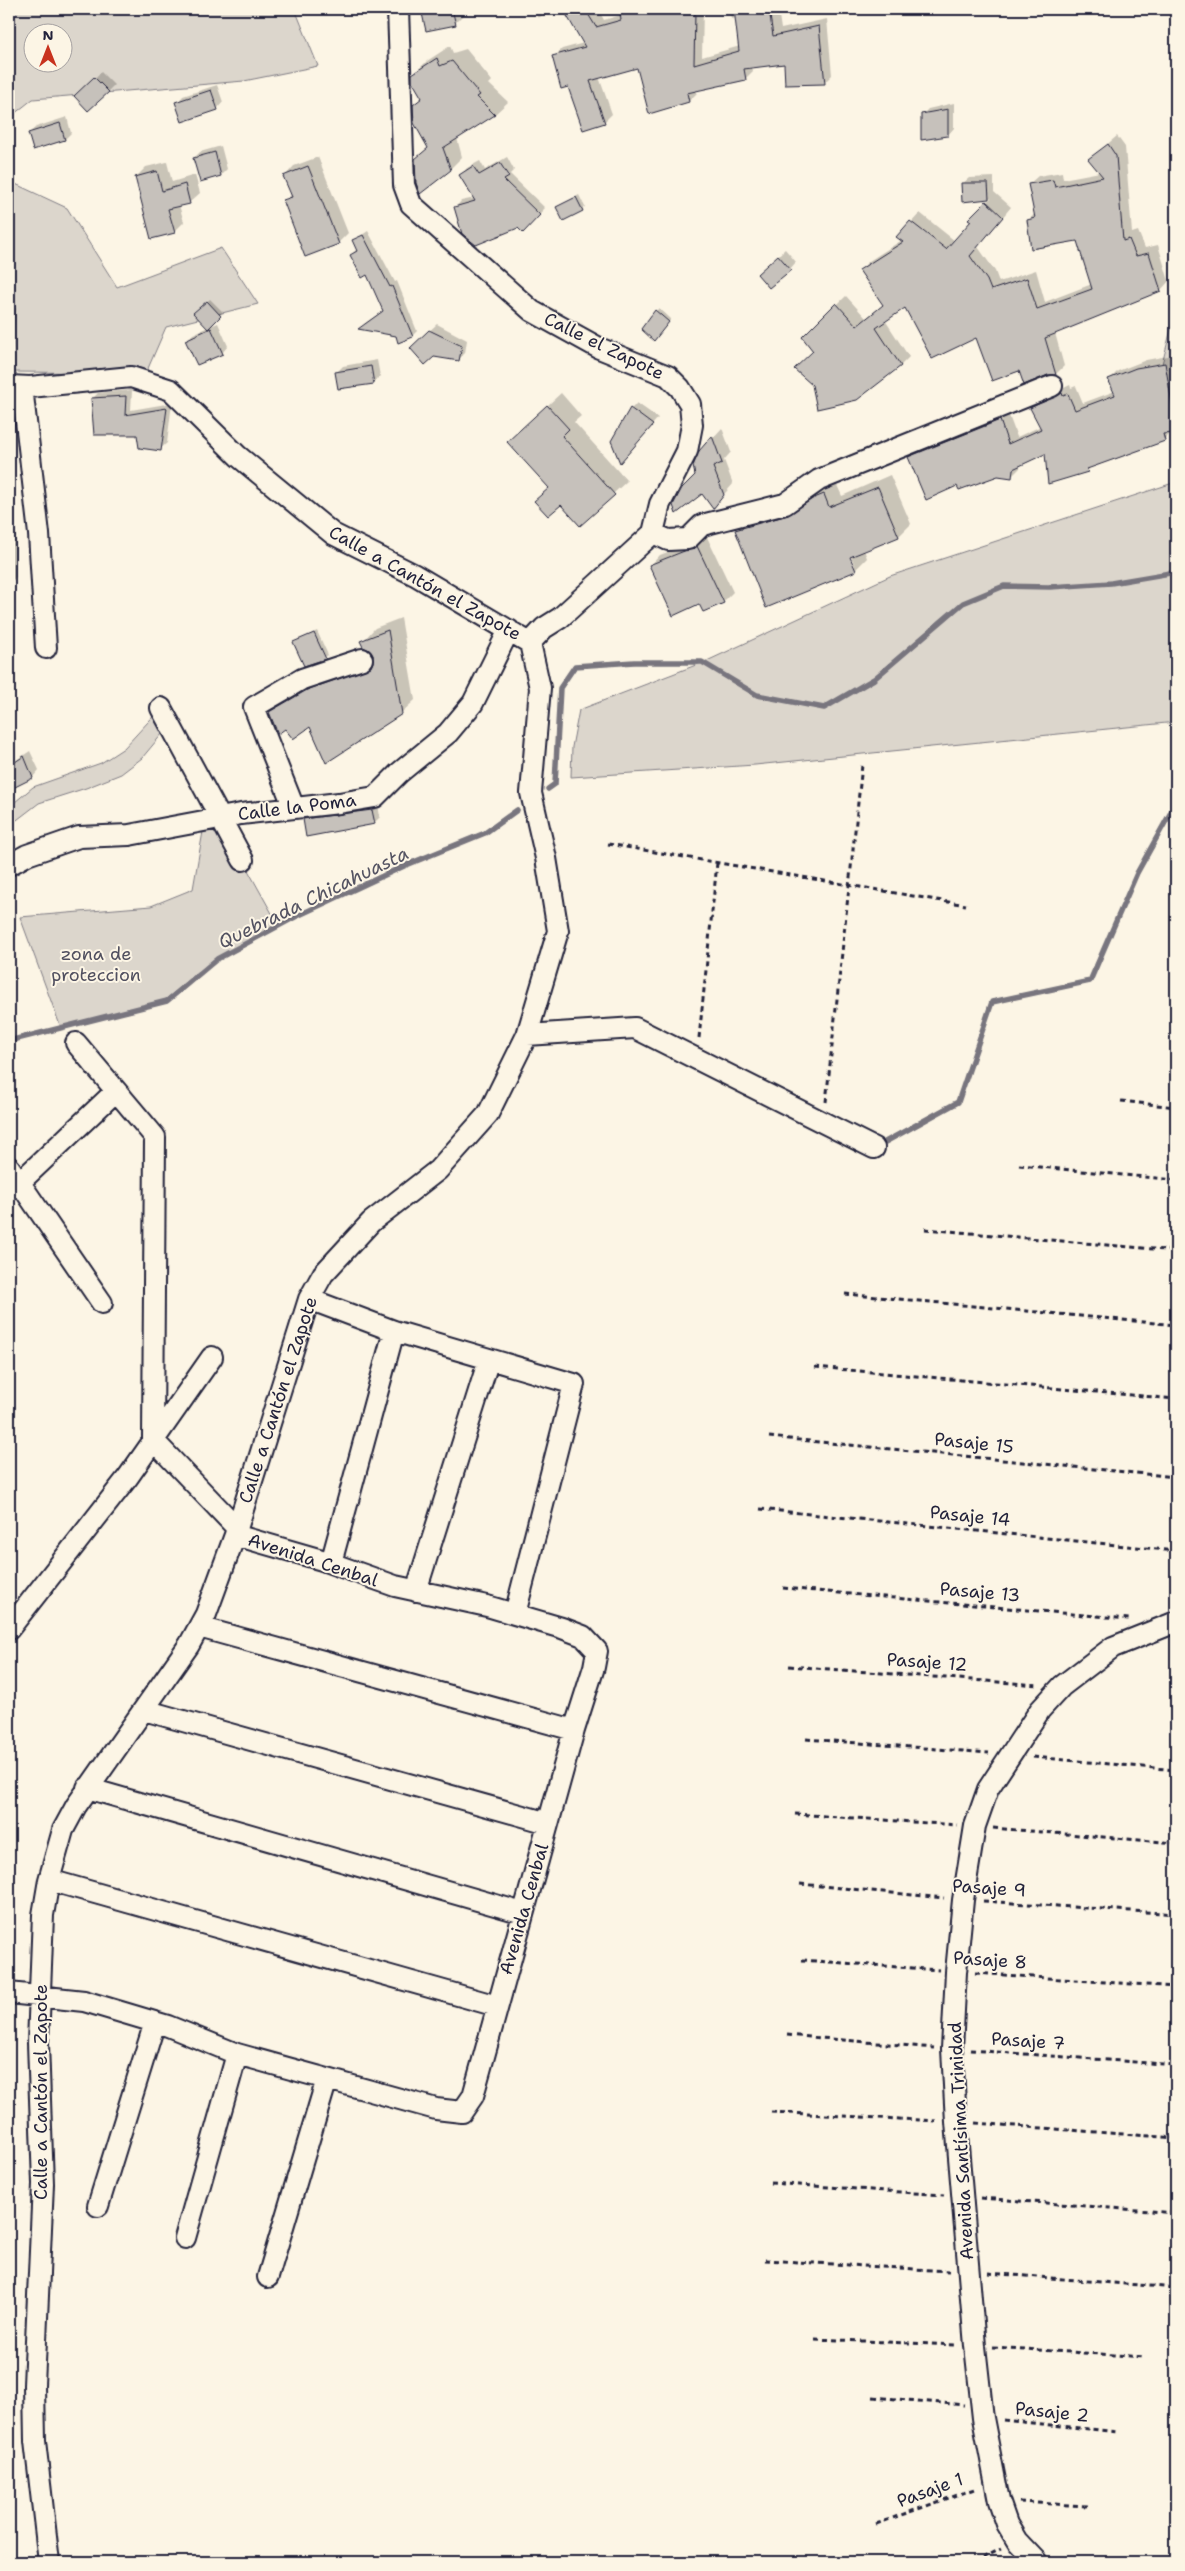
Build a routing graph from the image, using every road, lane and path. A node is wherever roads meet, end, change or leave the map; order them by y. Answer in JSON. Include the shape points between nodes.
{"nodes":[{"id":1,"x":398,"y":9,"type":"edge"},
{"id":2,"x":1052,"y":386,"type":"dead end"},
{"id":3,"x":15,"y":387,"type":"edge"},
{"id":4,"x":653,"y":533,"type":"junction"},
{"id":5,"x":510,"y":630,"type":"junction"},
{"id":6,"x":530,"y":643,"type":"junction"},
{"id":7,"x":46,"y":648,"type":"dead end"},
{"id":8,"x":362,"y":659,"type":"dead end"},
{"id":9,"x":161,"y":708,"type":"dead end"},
{"id":10,"x":862,"y":765,"type":"dead end"},
{"id":11,"x":294,"y":808,"type":"junction"},
{"id":12,"x":220,"y":818,"type":"junction"},
{"id":13,"x":608,"y":844,"type":"dead end"},
{"id":14,"x":243,"y":860,"type":"dead end"},
{"id":15,"x":717,"y":862,"type":"junction"},
{"id":16,"x":9,"y":865,"type":"edge"},
{"id":17,"x":849,"y":885,"type":"junction"},
{"id":18,"x":966,"y":905,"type":"dead end"},
{"id":19,"x":1172,"y":1032,"type":"dead end"},
{"id":20,"x":1176,"y":1032,"type":"edge"},
{"id":21,"x":527,"y":1035,"type":"junction"},
{"id":22,"x":76,"y":1043,"type":"dead end"},
{"id":23,"x":697,"y":1059,"type":"junction"},
{"id":24,"x":116,"y":1091,"type":"junction"},
{"id":25,"x":1121,"y":1101,"type":"dead end"},
{"id":26,"x":1176,"y":1107,"type":"edge"},
{"id":27,"x":824,"y":1122,"type":"junction"},
{"id":28,"x":874,"y":1148,"type":"dead end"},
{"id":29,"x":1019,"y":1165,"type":"dead end"},
{"id":30,"x":12,"y":1180,"type":"edge"},
{"id":31,"x":1176,"y":1180,"type":"edge"},
{"id":32,"x":925,"y":1229,"type":"dead end"},
{"id":33,"x":1176,"y":1251,"type":"edge"},
{"id":34,"x":845,"y":1294,"type":"dead end"},
{"id":35,"x":309,"y":1299,"type":"junction"},
{"id":36,"x":102,"y":1302,"type":"dead end"},
{"id":37,"x":1176,"y":1325,"type":"edge"},
{"id":38,"x":394,"y":1331,"type":"junction"},
{"id":39,"x":212,"y":1357,"type":"dead end"},
{"id":40,"x":489,"y":1359,"type":"junction"},
{"id":41,"x":815,"y":1368,"type":"dead end"},
{"id":42,"x":1176,"y":1399,"type":"edge"},
{"id":43,"x":770,"y":1437,"type":"dead end"},
{"id":44,"x":153,"y":1440,"type":"junction"},
{"id":45,"x":1176,"y":1477,"type":"edge"},
{"id":46,"x":760,"y":1509,"type":"dead end"},
{"id":47,"x":236,"y":1531,"type":"junction"},
{"id":48,"x":1176,"y":1551,"type":"edge"},
{"id":49,"x":331,"y":1563,"type":"junction"},
{"id":50,"x":783,"y":1588,"type":"dead end"},
{"id":51,"x":416,"y":1591,"type":"junction"},
{"id":52,"x":515,"y":1614,"type":"junction"},
{"id":53,"x":1135,"y":1619,"type":"dead end"},
{"id":54,"x":1176,"y":1622,"type":"edge"},
{"id":55,"x":199,"y":1627,"type":"junction"},
{"id":56,"x":9,"y":1630,"type":"edge"},
{"id":57,"x":789,"y":1666,"type":"dead end"},
{"id":58,"x":1062,"y":1686,"type":"junction"},
{"id":59,"x":144,"y":1710,"type":"junction"},
{"id":60,"x":574,"y":1730,"type":"junction"},
{"id":61,"x":87,"y":1788,"type":"junction"},
{"id":62,"x":548,"y":1823,"type":"junction"},
{"id":63,"x":49,"y":1880,"type":"junction"},
{"id":64,"x":800,"y":1884,"type":"dead end"},
{"id":65,"x":964,"y":1900,"type":"junction"},
{"id":66,"x":523,"y":1913,"type":"junction"},
{"id":67,"x":1176,"y":1914,"type":"edge"},
{"id":68,"x":802,"y":1960,"type":"dead end"},
{"id":69,"x":956,"y":1972,"type":"junction"},
{"id":70,"x":1176,"y":1987,"type":"edge"},
{"id":71,"x":9,"y":1993,"type":"edge"},
{"id":72,"x":40,"y":1996,"type":"junction"},
{"id":73,"x":497,"y":2006,"type":"junction"},
{"id":74,"x":155,"y":2022,"type":"junction"},
{"id":75,"x":787,"y":2035,"type":"dead end"},
{"id":76,"x":952,"y":2049,"type":"junction"},
{"id":77,"x":237,"y":2054,"type":"junction"},
{"id":78,"x":1176,"y":2065,"type":"edge"},
{"id":79,"x":327,"y":2079,"type":"junction"},
{"id":80,"x":98,"y":2206,"type":"dead end"},
{"id":81,"x":185,"y":2238,"type":"dead end"},
{"id":82,"x":268,"y":2277,"type":"dead end"},
{"id":83,"x":874,"y":2397,"type":"dead end"},
{"id":84,"x":982,"y":2412,"type":"junction"},
{"id":85,"x":1118,"y":2432,"type":"dead end"},
{"id":86,"x":996,"y":2492,"type":"junction"},
{"id":87,"x":1087,"y":2506,"type":"dead end"},
{"id":88,"x":876,"y":2524,"type":"dead end"},
{"id":89,"x":1017,"y":2541,"type":"junction"},
{"id":90,"x":48,"y":2562,"type":"edge"},
{"id":91,"x":974,"y":2562,"type":"edge"},
{"id":92,"x":1037,"y":2562,"type":"edge"}],
"edges":[{"from":1,"to":4,"type":"street","name":"Calle el Zapote","via":[[404,185],[411,204],[532,311],[600,348],[668,376],[690,404],[692,424],[686,451],[660,504]]},
{"from":2,"to":4,"type":"street","via":[[819,480],[785,504],[702,525],[688,539],[668,540]]},
{"from":3,"to":5,"type":"street","name":"Calle a Cantón el Zapote","via":[[131,377],[171,390],[238,456],[333,534],[415,575]]},
{"from":3,"to":7,"type":"street","via":[[39,534]]},
{"from":4,"to":6,"type":"street"},
{"from":5,"to":6,"type":"street","name":"Calle a Cantón el Zapote"},
{"from":5,"to":11,"type":"street","name":"Calle la Poma","via":[[473,703],[448,733],[375,797]]},
{"from":6,"to":21,"type":"street","name":"Calle a Cantón el Zapote","via":[[540,688],[531,793],[558,931]]},
{"from":8,"to":11,"type":"street","via":[[302,680],[254,707]]},
{"from":9,"to":12,"type":"street"},
{"from":10,"to":17,"type":"path"},
{"from":11,"to":12,"type":"street","name":"Calle la Poma"},
{"from":12,"to":14,"type":"street"},
{"from":12,"to":16,"type":"street","name":"Calle la Poma","via":[[129,836],[79,837],[27,855]]},
{"from":13,"to":15,"type":"path"},
{"from":15,"to":17,"type":"path"},
{"from":15,"to":23,"type":"path"},
{"from":17,"to":18,"type":"path"},
{"from":17,"to":27,"type":"path"},
{"from":19,"to":20,"type":"path"},
{"from":21,"to":23,"type":"street","via":[[636,1028]]},
{"from":21,"to":35,"type":"street","name":"Calle a Cantón el Zapote","via":[[488,1114],[438,1170],[371,1222],[323,1274]]},
{"from":22,"to":24,"type":"street"},
{"from":23,"to":27,"type":"street"},
{"from":24,"to":30,"type":"street"},
{"from":24,"to":44,"type":"street","via":[[155,1137]]},
{"from":25,"to":26,"type":"path"},
{"from":27,"to":28,"type":"street"},
{"from":29,"to":31,"type":"path"},
{"from":30,"to":36,"type":"street"},
{"from":32,"to":33,"type":"path"},
{"from":34,"to":37,"type":"path"},
{"from":35,"to":38,"type":"street"},
{"from":35,"to":47,"type":"street","name":"Calle a Cantón el Zapote"},
{"from":38,"to":40,"type":"street"},
{"from":38,"to":49,"type":"street"},
{"from":39,"to":44,"type":"street"},
{"from":40,"to":51,"type":"street"},
{"from":40,"to":52,"type":"street","via":[[574,1384]]},
{"from":41,"to":42,"type":"path"},
{"from":43,"to":45,"type":"path","name":"Pasaje 15"},
{"from":44,"to":47,"type":"street"},
{"from":44,"to":56,"type":"street"},
{"from":46,"to":48,"type":"path","name":"Pasaje 14"},
{"from":47,"to":49,"type":"street","name":"Avenida Cenbal"},
{"from":47,"to":55,"type":"street","name":"Calle a Cantón el Zapote"},
{"from":49,"to":51,"type":"street","name":"Avenida Cenbal"},
{"from":50,"to":53,"type":"path","name":"Pasaje 13"},
{"from":51,"to":52,"type":"street","name":"Avenida Cenbal"},
{"from":52,"to":60,"type":"street","name":"Avenida Cenbal","via":[[582,1636],[597,1651]]},
{"from":54,"to":58,"type":"street","name":"Avenida Santísima Trinidad","via":[[1113,1647]]},
{"from":55,"to":59,"type":"street","name":"Calle a Cantón el Zapote"},
{"from":55,"to":60,"type":"street"},
{"from":57,"to":58,"type":"path","name":"Pasaje 12"},
{"from":58,"to":65,"type":"street","name":"Avenida Santísima Trinidad","via":[[1040,1710],[988,1789],[975,1826]]},
{"from":59,"to":61,"type":"street","name":"Calle a Cantón el Zapote"},
{"from":59,"to":62,"type":"street"},
{"from":60,"to":62,"type":"street","name":"Avenida Cenbal"},
{"from":61,"to":63,"type":"street","name":"Calle a Cantón el Zapote","via":[[64,1830]]},
{"from":61,"to":66,"type":"street"},
{"from":62,"to":66,"type":"street","name":"Avenida Cenbal"},
{"from":63,"to":72,"type":"street","name":"Calle a Cantón el Zapote","via":[[44,1907]]},
{"from":63,"to":73,"type":"street"},
{"from":64,"to":65,"type":"path","name":"Pasaje 9"},
{"from":65,"to":67,"type":"path","name":"Pasaje 9"},
{"from":65,"to":69,"type":"street","name":"Avenida Santísima Trinidad"},
{"from":66,"to":73,"type":"street","name":"Avenida Cenbal"},
{"from":68,"to":69,"type":"path","name":"Pasaje 8"},
{"from":69,"to":70,"type":"path","name":"Pasaje 8"},
{"from":69,"to":76,"type":"street","name":"Avenida Santísima Trinidad"},
{"from":71,"to":72,"type":"street","name":"Avenida Cenbal"},
{"from":72,"to":74,"type":"street","name":"Avenida Cenbal","via":[[84,2001]]},
{"from":72,"to":90,"type":"street","name":"Calle a Cantón el Zapote","via":[[38,2043],[43,2184],[34,2385],[35,2441]]},
{"from":73,"to":79,"type":"street","name":"Avenida Cenbal","via":[[473,2096],[462,2112],[436,2109]]},
{"from":74,"to":77,"type":"street","name":"Avenida Cenbal"},
{"from":74,"to":80,"type":"street"},
{"from":75,"to":76,"type":"path","name":"Pasaje 7"},
{"from":76,"to":78,"type":"path","name":"Pasaje 7"},
{"from":76,"to":84,"type":"street","name":"Avenida Santísima Trinidad","via":[[967,2272]]},
{"from":77,"to":79,"type":"street","name":"Avenida Cenbal"},
{"from":77,"to":81,"type":"street"},
{"from":79,"to":82,"type":"street"},
{"from":83,"to":84,"type":"path","name":"Pasaje 2"},
{"from":84,"to":85,"type":"path","name":"Pasaje 2"},
{"from":84,"to":86,"type":"street","name":"Avenida Santísima Trinidad"},
{"from":86,"to":87,"type":"path","name":"Pasaje 1"},
{"from":86,"to":88,"type":"path","name":"Pasaje 1"},
{"from":86,"to":89,"type":"street","name":"Avenida Santísima Trinidad"},
{"from":89,"to":91,"type":"path"},
{"from":89,"to":92,"type":"street","name":"Avenida Santísima Trinidad"}]}
